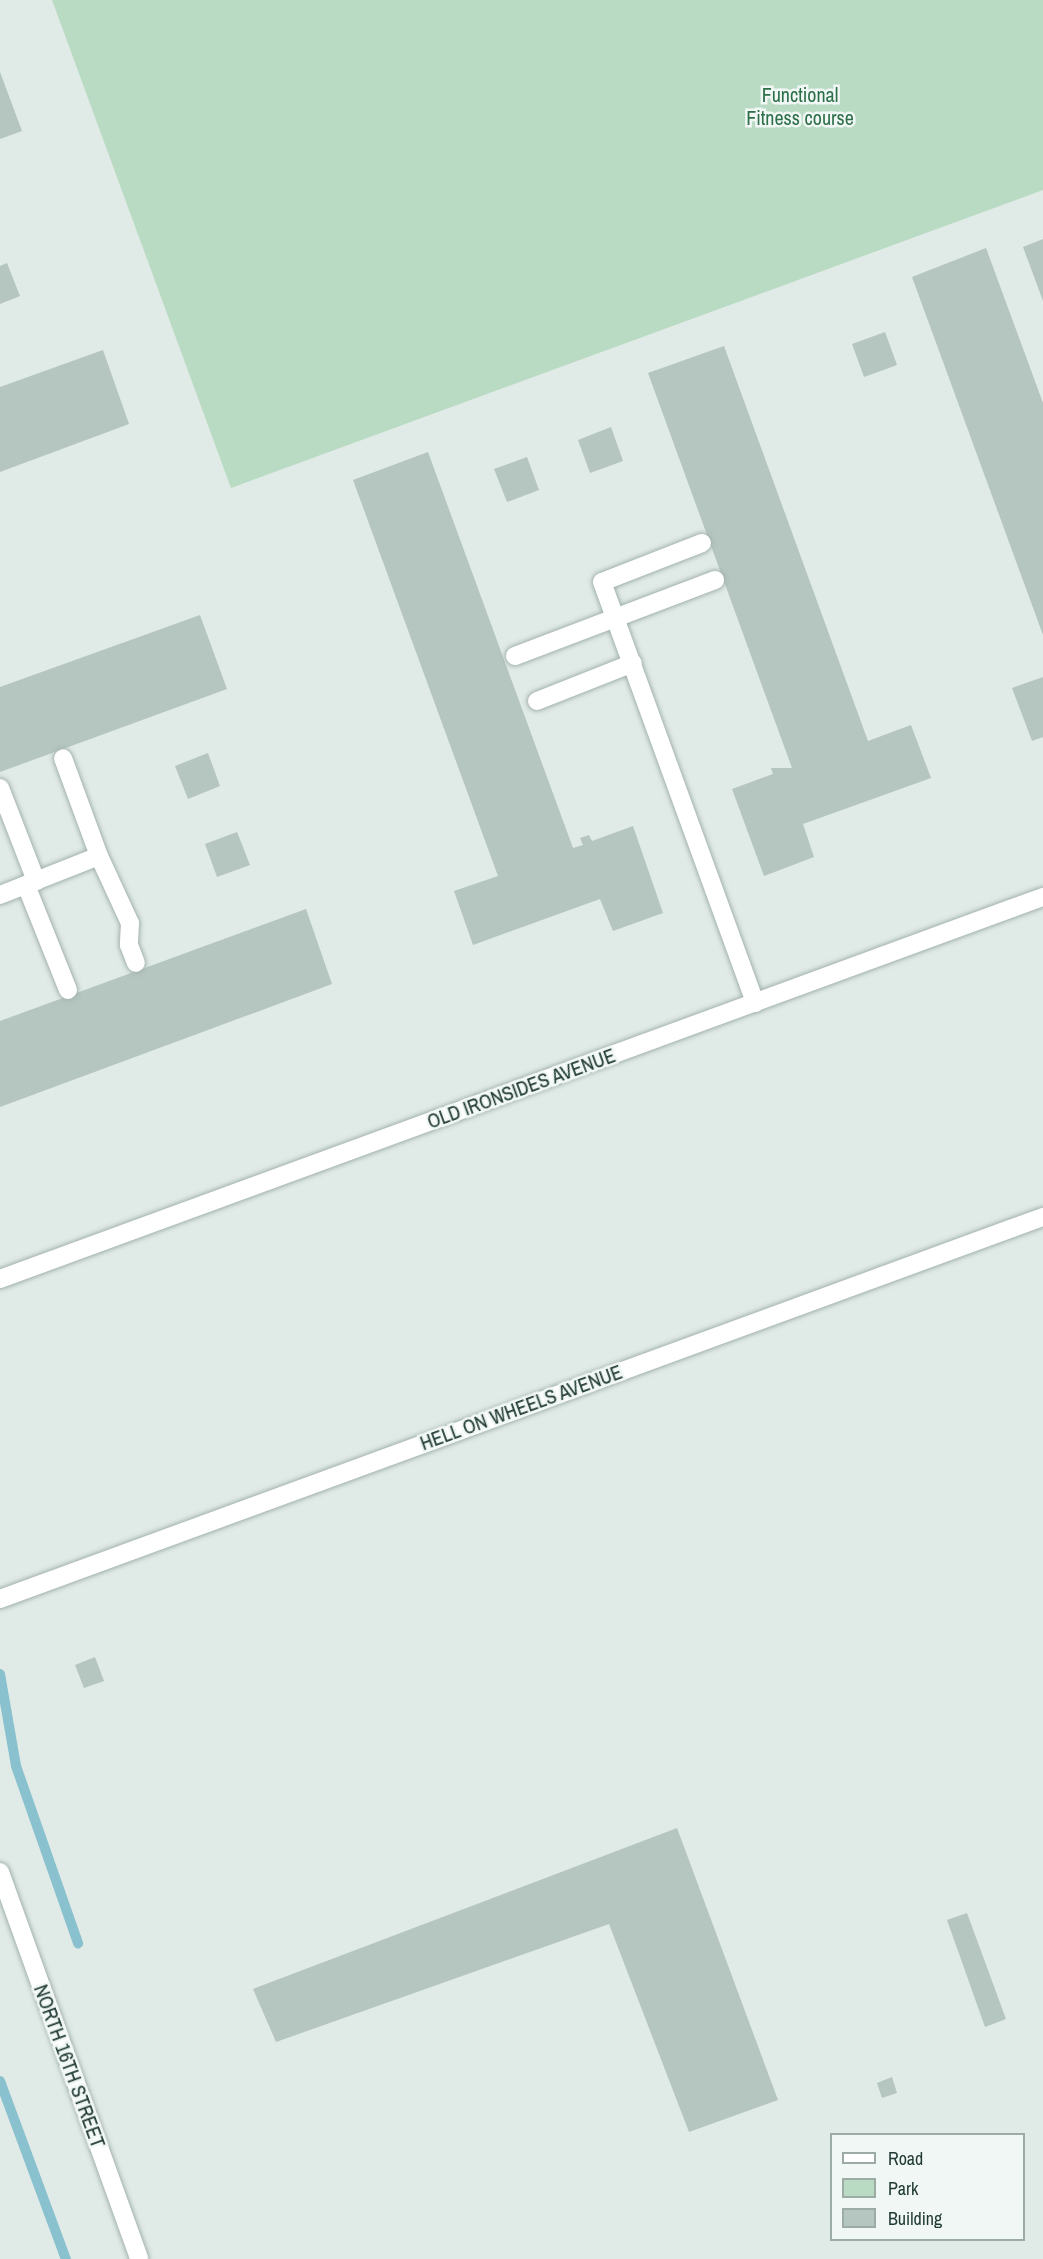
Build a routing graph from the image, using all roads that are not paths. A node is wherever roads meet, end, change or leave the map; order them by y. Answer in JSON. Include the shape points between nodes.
{"nodes":[{"id":1,"x":702,"y":543,"type":"dead end"},
{"id":2,"x":715,"y":580,"type":"dead end"},
{"id":3,"x":616,"y":618,"type":"junction"},
{"id":4,"x":515,"y":656,"type":"dead end"},
{"id":5,"x":633,"y":663,"type":"junction"},
{"id":6,"x":537,"y":700,"type":"dead end"},
{"id":7,"x":63,"y":758,"type":"dead end"},
{"id":8,"x":0,"y":788,"type":"edge"},
{"id":9,"x":99,"y":856,"type":"junction"},
{"id":10,"x":31,"y":883,"type":"junction"},
{"id":11,"x":0,"y":895,"type":"edge"},
{"id":12,"x":1043,"y":897,"type":"edge"},
{"id":13,"x":136,"y":963,"type":"dead end"},
{"id":14,"x":68,"y":990,"type":"dead end"},
{"id":15,"x":755,"y":1003,"type":"junction"},
{"id":16,"x":1043,"y":1217,"type":"edge"},
{"id":17,"x":0,"y":1279,"type":"edge"},
{"id":18,"x":0,"y":1599,"type":"edge"},
{"id":19,"x":0,"y":1872,"type":"edge"},
{"id":20,"x":140,"y":2259,"type":"edge"}],
"edges":[{"from":1,"to":3,"type":"street","via":[[602,582]]},
{"from":2,"to":3,"type":"street"},
{"from":3,"to":4,"type":"street"},
{"from":3,"to":5,"type":"street"},
{"from":5,"to":6,"type":"street"},
{"from":5,"to":15,"type":"street"},
{"from":7,"to":9,"type":"street"},
{"from":8,"to":10,"type":"street"},
{"from":9,"to":10,"type":"street"},
{"from":9,"to":13,"type":"street","via":[[130,923],[129,945]]},
{"from":10,"to":11,"type":"street"},
{"from":10,"to":14,"type":"street"},
{"from":12,"to":15,"type":"street","name":"OLD IRONSIDES AVENUE"},
{"from":15,"to":17,"type":"street","name":"OLD IRONSIDES AVENUE"},
{"from":16,"to":18,"type":"street","name":"HELL ON WHEELS AVENUE"},
{"from":19,"to":20,"type":"street","name":"NORTH 16TH STREET"}]}
